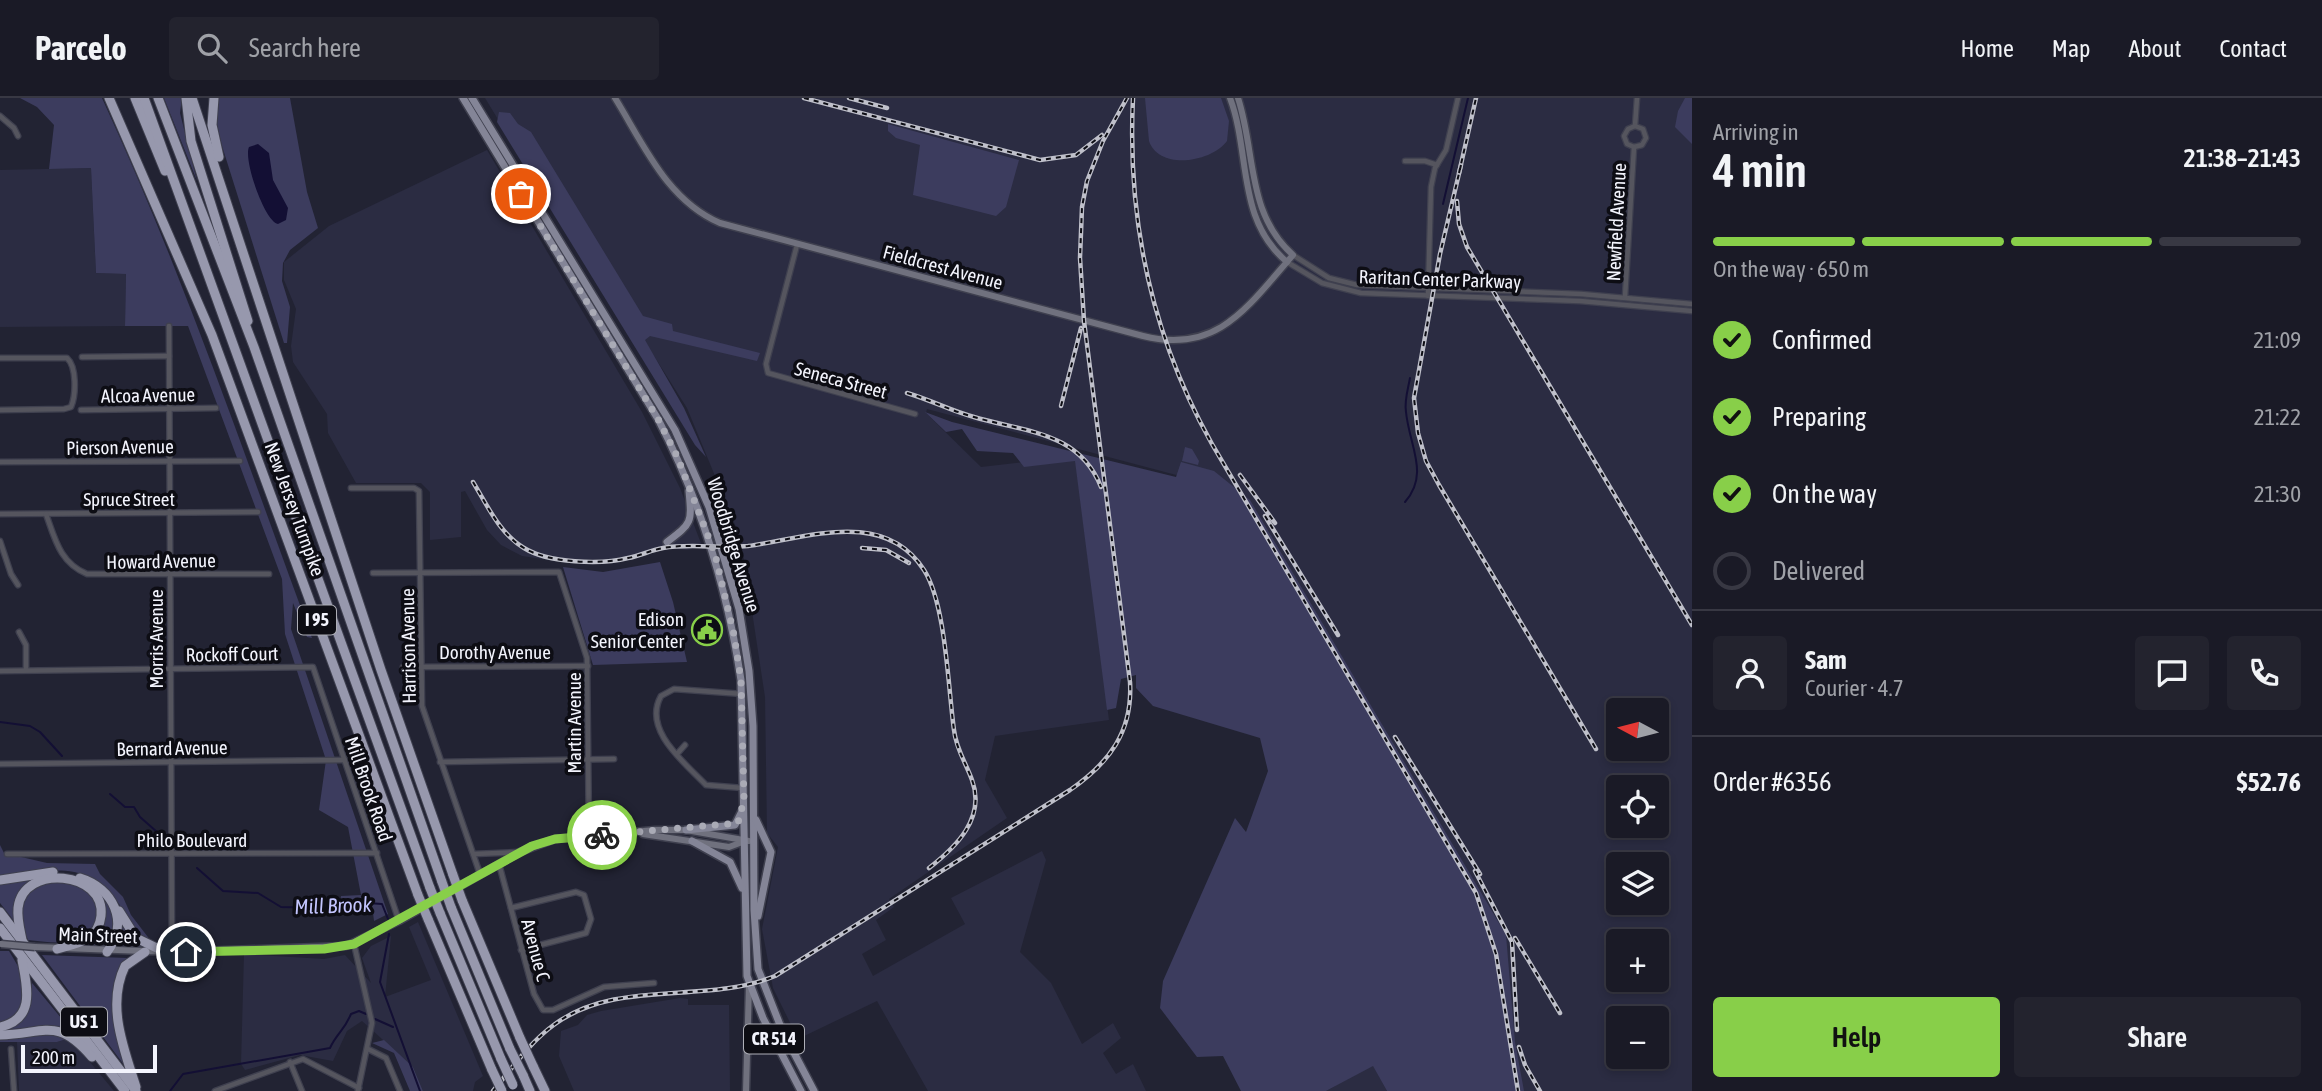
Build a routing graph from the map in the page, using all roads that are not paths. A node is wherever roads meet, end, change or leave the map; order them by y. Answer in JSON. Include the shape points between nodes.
{"nodes":[{"id":1,"x":107,"y":98,"type":"edge"},
{"id":2,"x":135,"y":98,"type":"edge"},
{"id":3,"x":144,"y":98,"type":"edge"},
{"id":4,"x":158,"y":98,"type":"edge"},
{"id":5,"x":214,"y":98,"type":"edge"},
{"id":6,"x":463,"y":98,"type":"edge"},
{"id":7,"x":473,"y":98,"type":"edge"},
{"id":8,"x":615,"y":98,"type":"edge"},
{"id":9,"x":1230,"y":98,"type":"edge"},
{"id":10,"x":1238,"y":98,"type":"edge"},
{"id":11,"x":1458,"y":98,"type":"edge"},
{"id":12,"x":1637,"y":98,"type":"edge"},
{"id":13,"x":188,"y":100,"type":"edge"},
{"id":14,"x":0,"y":116,"type":"edge"},
{"id":15,"x":1635,"y":126,"type":"junction"},
{"id":16,"x":18,"y":136,"type":"dead end"},
{"id":17,"x":1634,"y":148,"type":"junction"},
{"id":18,"x":1405,"y":161,"type":"dead end"},
{"id":19,"x":1437,"y":165,"type":"junction"},
{"id":20,"x":222,"y":183,"type":"junction"},
{"id":21,"x":188,"y":214,"type":"junction"},
{"id":22,"x":797,"y":245,"type":"junction"},
{"id":23,"x":1293,"y":256,"type":"junction"},
{"id":24,"x":1287,"y":262,"type":"junction"},
{"id":25,"x":1428,"y":288,"type":"junction"},
{"id":26,"x":1428,"y":296,"type":"junction"},
{"id":27,"x":1625,"y":297,"type":"junction"},
{"id":28,"x":1692,"y":304,"type":"edge"},
{"id":29,"x":1692,"y":311,"type":"edge"},
{"id":30,"x":169,"y":326,"type":"dead end"},
{"id":31,"x":254,"y":347,"type":"junction"},
{"id":32,"x":82,"y":356,"type":"dead end"},
{"id":33,"x":169,"y":356,"type":"junction"},
{"id":34,"x":0,"y":358,"type":"edge"},
{"id":35,"x":169,"y":408,"type":"junction"},
{"id":36,"x":216,"y":408,"type":"dead end"},
{"id":37,"x":0,"y":410,"type":"edge"},
{"id":38,"x":80,"y":410,"type":"dead end"},
{"id":39,"x":915,"y":414,"type":"dead end"},
{"id":40,"x":170,"y":460,"type":"junction"},
{"id":41,"x":240,"y":461,"type":"dead end"},
{"id":42,"x":0,"y":462,"type":"edge"},
{"id":43,"x":689,"y":483,"type":"junction"},
{"id":44,"x":351,"y":488,"type":"dead end"},
{"id":45,"x":258,"y":512,"type":"dead end"},
{"id":46,"x":170,"y":513,"type":"junction"},
{"id":47,"x":0,"y":514,"type":"edge"},
{"id":48,"x":46,"y":514,"type":"junction"},
{"id":49,"x":0,"y":541,"type":"edge"},
{"id":50,"x":667,"y":542,"type":"dead end"},
{"id":51,"x":373,"y":573,"type":"dead end"},
{"id":52,"x":420,"y":573,"type":"junction"},
{"id":53,"x":269,"y":574,"type":"dead end"},
{"id":54,"x":170,"y":575,"type":"junction"},
{"id":55,"x":18,"y":584,"type":"dead end"},
{"id":56,"x":19,"y":632,"type":"dead end"},
{"id":57,"x":588,"y":666,"type":"junction"},
{"id":58,"x":313,"y":667,"type":"joint"},
{"id":59,"x":402,"y":667,"type":"dead end"},
{"id":60,"x":421,"y":667,"type":"junction"},
{"id":61,"x":170,"y":669,"type":"junction"},
{"id":62,"x":26,"y":670,"type":"junction"},
{"id":63,"x":0,"y":671,"type":"edge"},
{"id":64,"x":741,"y":694,"type":"junction"},
{"id":65,"x":751,"y":694,"type":"junction"},
{"id":66,"x":685,"y":745,"type":"dead end"},
{"id":67,"x":677,"y":754,"type":"junction"},
{"id":68,"x":614,"y":759,"type":"dead end"},
{"id":69,"x":345,"y":760,"type":"junction"},
{"id":70,"x":588,"y":760,"type":"junction"},
{"id":71,"x":172,"y":762,"type":"junction"},
{"id":72,"x":440,"y":762,"type":"junction"},
{"id":73,"x":0,"y":764,"type":"edge"},
{"id":74,"x":744,"y":788,"type":"junction"},
{"id":75,"x":743,"y":807,"type":"junction"},
{"id":76,"x":754,"y":813,"type":"junction"},
{"id":77,"x":686,"y":830,"type":"junction"},
{"id":78,"x":630,"y":833,"type":"junction"},
{"id":79,"x":589,"y":835,"type":"junction"},
{"id":80,"x":692,"y":841,"type":"junction"},
{"id":81,"x":750,"y":841,"type":"junction"},
{"id":82,"x":768,"y":844,"type":"junction"},
{"id":83,"x":520,"y":852,"type":"junction"},
{"id":84,"x":377,"y":853,"type":"junction"},
{"id":85,"x":7,"y":854,"type":"dead end"},
{"id":86,"x":173,"y":854,"type":"junction"},
{"id":87,"x":474,"y":854,"type":"junction"},
{"id":88,"x":499,"y":864,"type":"junction"},
{"id":89,"x":481,"y":874,"type":"junction"},
{"id":90,"x":0,"y":880,"type":"edge"},
{"id":91,"x":744,"y":897,"type":"junction"},
{"id":92,"x":114,"y":903,"type":"junction"},
{"id":93,"x":511,"y":908,"type":"junction"},
{"id":94,"x":0,"y":912,"type":"edge"},
{"id":95,"x":400,"y":921,"type":"junction"},
{"id":96,"x":0,"y":928,"type":"edge"},
{"id":97,"x":755,"y":933,"type":"junction"},
{"id":98,"x":23,"y":942,"type":"junction"},
{"id":99,"x":1,"y":944,"type":"edge"},
{"id":100,"x":354,"y":944,"type":"junction"},
{"id":101,"x":57,"y":949,"type":"junction"},
{"id":102,"x":522,"y":950,"type":"junction"},
{"id":103,"x":107,"y":952,"type":"junction"},
{"id":104,"x":145,"y":952,"type":"junction"},
{"id":105,"x":168,"y":952,"type":"junction"},
{"id":106,"x":22,"y":956,"type":"junction"},
{"id":107,"x":654,"y":983,"type":"dead end"},
{"id":108,"x":748,"y":985,"type":"junction"},
{"id":109,"x":0,"y":1027,"type":"edge"},
{"id":110,"x":0,"y":1035,"type":"edge"},
{"id":111,"x":11,"y":1049,"type":"dead end"},
{"id":112,"x":368,"y":1049,"type":"junction"},
{"id":113,"x":290,"y":1062,"type":"junction"},
{"id":114,"x":105,"y":1065,"type":"junction"},
{"id":115,"x":515,"y":1088,"type":"edge"},
{"id":116,"x":358,"y":1090,"type":"edge"},
{"id":117,"x":14,"y":1091,"type":"edge"},
{"id":118,"x":125,"y":1091,"type":"edge"},
{"id":119,"x":137,"y":1091,"type":"edge"},
{"id":120,"x":215,"y":1091,"type":"edge"},
{"id":121,"x":302,"y":1091,"type":"edge"},
{"id":122,"x":400,"y":1091,"type":"edge"},
{"id":123,"x":502,"y":1091,"type":"edge"},
{"id":124,"x":530,"y":1091,"type":"edge"},
{"id":125,"x":545,"y":1091,"type":"edge"},
{"id":126,"x":746,"y":1091,"type":"edge"},
{"id":127,"x":801,"y":1091,"type":"edge"},
{"id":128,"x":814,"y":1091,"type":"edge"}],
"edges":[{"from":1,"to":123,"type":"highway","name":"New Jersey Turnpike","number":"I 95","bridge":true,"via":[[212,335],[418,895]]},
{"from":2,"to":21,"type":"highway"},
{"from":3,"to":21,"type":"highway","name":"New Jersey Turnpike","number":"I 95"},
{"from":4,"to":31,"type":"highway","name":"New Jersey Turnpike","number":"I 95"},
{"from":5,"to":20,"type":"highway","via":[[212,125]]},
{"from":6,"to":43,"type":"main road","name":"Woodbridge Avenue","number":"CR 514","via":[[658,419]]},
{"from":7,"to":65,"type":"main road","name":"Woodbridge Avenue","number":"CR 514","via":[[693,466],[733,588]]},
{"from":8,"to":22,"type":"street","name":"Fieldcrest Avenue","via":[[668,184],[687,203],[723,225]]},
{"from":9,"to":24,"type":"street","name":"Raritan Center Parkway","via":[[1252,213]]},
{"from":10,"to":23,"type":"street","name":"Raritan Center Parkway","via":[[1259,204],[1275,236]]},
{"from":11,"to":19,"type":"street","via":[[1446,150]]},
{"from":12,"to":15,"type":"street","name":"Newfield Avenue"},
{"from":13,"to":20,"type":"highway","name":"New Jersey Turnpike","number":"I 95"},
{"from":13,"to":31,"type":"highway","via":[[191,141]]},
{"from":14,"to":16,"type":"street"},
{"from":15,"to":17,"type":"street","name":"Newfield Avenue","via":[[1624,136]]},
{"from":15,"to":17,"type":"street","name":"Newfield Avenue","via":[[1643,129],[1646,137]]},
{"from":17,"to":27,"type":"street","name":"Newfield Avenue"},
{"from":18,"to":19,"type":"street"},
{"from":19,"to":25,"type":"street","via":[[1430,197]]},
{"from":20,"to":125,"type":"highway","name":"New Jersey Turnpike","number":"I 95","bridge":true,"via":[[346,566],[453,875]]},
{"from":21,"to":115,"type":"highway","name":"New Jersey Turnpike","number":"I 95","bridge":true,"via":[[430,888]]},
{"from":22,"to":24,"type":"street","name":"Fieldcrest Avenue","via":[[1169,341],[1200,338],[1228,324]]},
{"from":22,"to":39,"type":"street","name":"Seneca Street","via":[[765,366],[768,373]]},
{"from":23,"to":24,"type":"street","name":"Fieldcrest Avenue"},
{"from":23,"to":25,"type":"street","name":"Raritan Center Parkway","via":[[1344,283]]},
{"from":24,"to":26,"type":"street","name":"Raritan Center Parkway","via":[[1315,280],[1343,290]]},
{"from":25,"to":26,"type":"street"},
{"from":25,"to":27,"type":"street","name":"Raritan Center Parkway"},
{"from":26,"to":29,"type":"street","name":"Raritan Center Parkway","via":[[1575,300]]},
{"from":27,"to":28,"type":"street","name":"Raritan Center Parkway"},
{"from":30,"to":33,"type":"street","name":"Morris Avenue"},
{"from":31,"to":124,"type":"highway","name":"New Jersey Turnpike","number":"I 95","bridge":true,"via":[[451,907]]},
{"from":32,"to":33,"type":"street"},
{"from":33,"to":35,"type":"street","name":"Morris Avenue"},
{"from":34,"to":37,"type":"street","via":[[67,358],[73,366],[74,400],[64,410]]},
{"from":35,"to":36,"type":"street","name":"Alcoa Avenue"},
{"from":35,"to":38,"type":"street","name":"Alcoa Avenue"},
{"from":35,"to":40,"type":"street","name":"Morris Avenue"},
{"from":40,"to":41,"type":"street","name":"Pierson Avenue"},
{"from":40,"to":42,"type":"street","name":"Pierson Avenue"},
{"from":40,"to":46,"type":"street","name":"Morris Avenue"},
{"from":43,"to":50,"type":"main road","via":[[689,523]]},
{"from":43,"to":64,"type":"main road","name":"Woodbridge Avenue","number":"CR 514","via":[[724,589]]},
{"from":44,"to":52,"type":"street","name":"Harrison Avenue","via":[[419,491]]},
{"from":45,"to":46,"type":"street","name":"Spruce Street"},
{"from":46,"to":48,"type":"street","name":"Spruce Street"},
{"from":46,"to":54,"type":"street","name":"Morris Avenue"},
{"from":47,"to":48,"type":"street","name":"Spruce Street"},
{"from":48,"to":54,"type":"street","name":"Howard Avenue","via":[[61,553],[79,571],[101,576]]},
{"from":49,"to":55,"type":"street"},
{"from":51,"to":52,"type":"street"},
{"from":52,"to":57,"type":"street","name":"Martin Avenue","via":[[559,572]]},
{"from":52,"to":60,"type":"street","name":"Harrison Avenue"},
{"from":53,"to":54,"type":"street","name":"Howard Avenue"},
{"from":54,"to":61,"type":"street","name":"Morris Avenue"},
{"from":56,"to":62,"type":"street","via":[[26,645]]},
{"from":57,"to":60,"type":"street","name":"Dorothy Avenue"},
{"from":57,"to":70,"type":"street","name":"Martin Avenue"},
{"from":58,"to":61,"type":"street","name":"Rockoff Court"},
{"from":58,"to":69,"type":"street","name":"Mill Brook Road"},
{"from":59,"to":60,"type":"street","name":"Dorothy Avenue"},
{"from":60,"to":72,"type":"street","name":"Harrison Avenue","via":[[422,706]]},
{"from":61,"to":62,"type":"street","name":"Rockoff Court"},
{"from":61,"to":71,"type":"street","name":"Morris Avenue"},
{"from":62,"to":63,"type":"street","name":"Rockoff Court"},
{"from":64,"to":65,"type":"street"},
{"from":64,"to":67,"type":"street","via":[[674,689],[661,696],[659,727]]},
{"from":64,"to":74,"type":"main road","name":"Woodbridge Avenue","number":"CR 514"},
{"from":65,"to":76,"type":"main road","name":"Woodbridge Avenue","number":"CR 514"},
{"from":66,"to":67,"type":"street"},
{"from":67,"to":74,"type":"street","via":[[706,785]]},
{"from":68,"to":70,"type":"street"},
{"from":69,"to":71,"type":"street","name":"Bernard Avenue"},
{"from":69,"to":84,"type":"street","name":"Mill Brook Road"},
{"from":70,"to":72,"type":"street"},
{"from":70,"to":79,"type":"street","name":"Martin Avenue"},
{"from":71,"to":73,"type":"street","name":"Bernard Avenue"},
{"from":71,"to":86,"type":"street","name":"Morris Avenue"},
{"from":72,"to":87,"type":"street","name":"Harrison Avenue"},
{"from":74,"to":75,"type":"main road","name":"Woodbridge Avenue","number":"CR 514"},
{"from":75,"to":77,"type":"main road","via":[[734,825]]},
{"from":75,"to":81,"type":"main road","name":"Woodbridge Avenue","number":"CR 514"},
{"from":76,"to":81,"type":"main road","name":"Woodbridge Avenue","number":"CR 514"},
{"from":76,"to":82,"type":"main road"},
{"from":77,"to":78,"type":"street","name":"Main Street"},
{"from":77,"to":81,"type":"street","name":"Main Street"},
{"from":78,"to":79,"type":"street","name":"Main Street"},
{"from":78,"to":80,"type":"street","name":"Main Street"},
{"from":79,"to":83,"type":"street","name":"Main Street","via":[[543,842]]},
{"from":80,"to":81,"type":"street","name":"Main Street","via":[[729,847]]},
{"from":80,"to":91,"type":"main road","via":[[730,862]]},
{"from":81,"to":82,"type":"main road"},
{"from":81,"to":91,"type":"main road","name":"Woodbridge Avenue","number":"CR 514"},
{"from":81,"to":97,"type":"main road","name":"Woodbridge Avenue","number":"CR 514"},
{"from":82,"to":97,"type":"main road","via":[[771,852]]},
{"from":83,"to":87,"type":"street"},
{"from":83,"to":88,"type":"street","name":"Main Street"},
{"from":84,"to":86,"type":"street","name":"Philo Boulevard"},
{"from":84,"to":95,"type":"street","name":"Mill Brook Road"},
{"from":85,"to":86,"type":"street","name":"Philo Boulevard"},
{"from":86,"to":105,"type":"street","name":"Morris Avenue"},
{"from":87,"to":89,"type":"street","name":"Harrison Avenue"},
{"from":88,"to":89,"type":"street","name":"Main Street"},
{"from":88,"to":93,"type":"street","name":"Avenue C"},
{"from":89,"to":95,"type":"street","name":"Main Street"},
{"from":90,"to":92,"type":"highway","via":[[66,873],[103,887]]},
{"from":91,"to":108,"type":"main road","name":"Woodbridge Avenue","number":"CR 514"},
{"from":92,"to":103,"type":"highway","via":[[117,928]]},
{"from":92,"to":105,"type":"highway","via":[[134,936]]},
{"from":93,"to":102,"type":"street","name":"Avenue C"},
{"from":93,"to":102,"type":"street","via":[[576,892],[584,895],[592,919],[586,933]]},
{"from":94,"to":98,"type":"highway","number":"US 1"},
{"from":95,"to":100,"type":"street","name":"Main Street"},
{"from":96,"to":106,"type":"highway","number":"US 1"},
{"from":97,"to":128,"type":"main road","name":"Woodbridge Avenue","number":"CR 514","via":[[764,991]]},
{"from":98,"to":101,"type":"highway","via":[[18,912],[26,890],[46,879],[72,880],[96,895],[101,918],[88,938]]},
{"from":98,"to":119,"type":"highway","number":"US 1"},
{"from":99,"to":101,"type":"street","name":"Main Street","bridge":true},
{"from":100,"to":105,"type":"street","name":"Main Street","via":[[324,949]]},
{"from":100,"to":112,"type":"street","via":[[372,1023]]},
{"from":101,"to":103,"type":"street","name":"Main Street"},
{"from":102,"to":107,"type":"street","name":"Avenue C","via":[[536,1002],[543,1010],[553,1010],[604,987]]},
{"from":103,"to":104,"type":"street","name":"Main Street"},
{"from":104,"to":105,"type":"street","name":"Main Street"},
{"from":104,"to":119,"type":"highway","via":[[123,970],[118,1004],[122,1044]]},
{"from":106,"to":109,"type":"highway","via":[[28,1002],[19,1017]]},
{"from":106,"to":114,"type":"highway","number":"US 1"},
{"from":108,"to":126,"type":"street"},
{"from":108,"to":127,"type":"main road","name":"Woodbridge Avenue","number":"CR 514"},
{"from":110,"to":114,"type":"highway","via":[[47,1028],[62,1031]]},
{"from":111,"to":117,"type":"street"},
{"from":112,"to":116,"type":"street"},
{"from":112,"to":122,"type":"street","via":[[386,1058]]},
{"from":113,"to":116,"type":"street","via":[[306,1060]]},
{"from":113,"to":120,"type":"street"},
{"from":113,"to":121,"type":"street"},
{"from":114,"to":118,"type":"highway","number":"US 1"}]}
